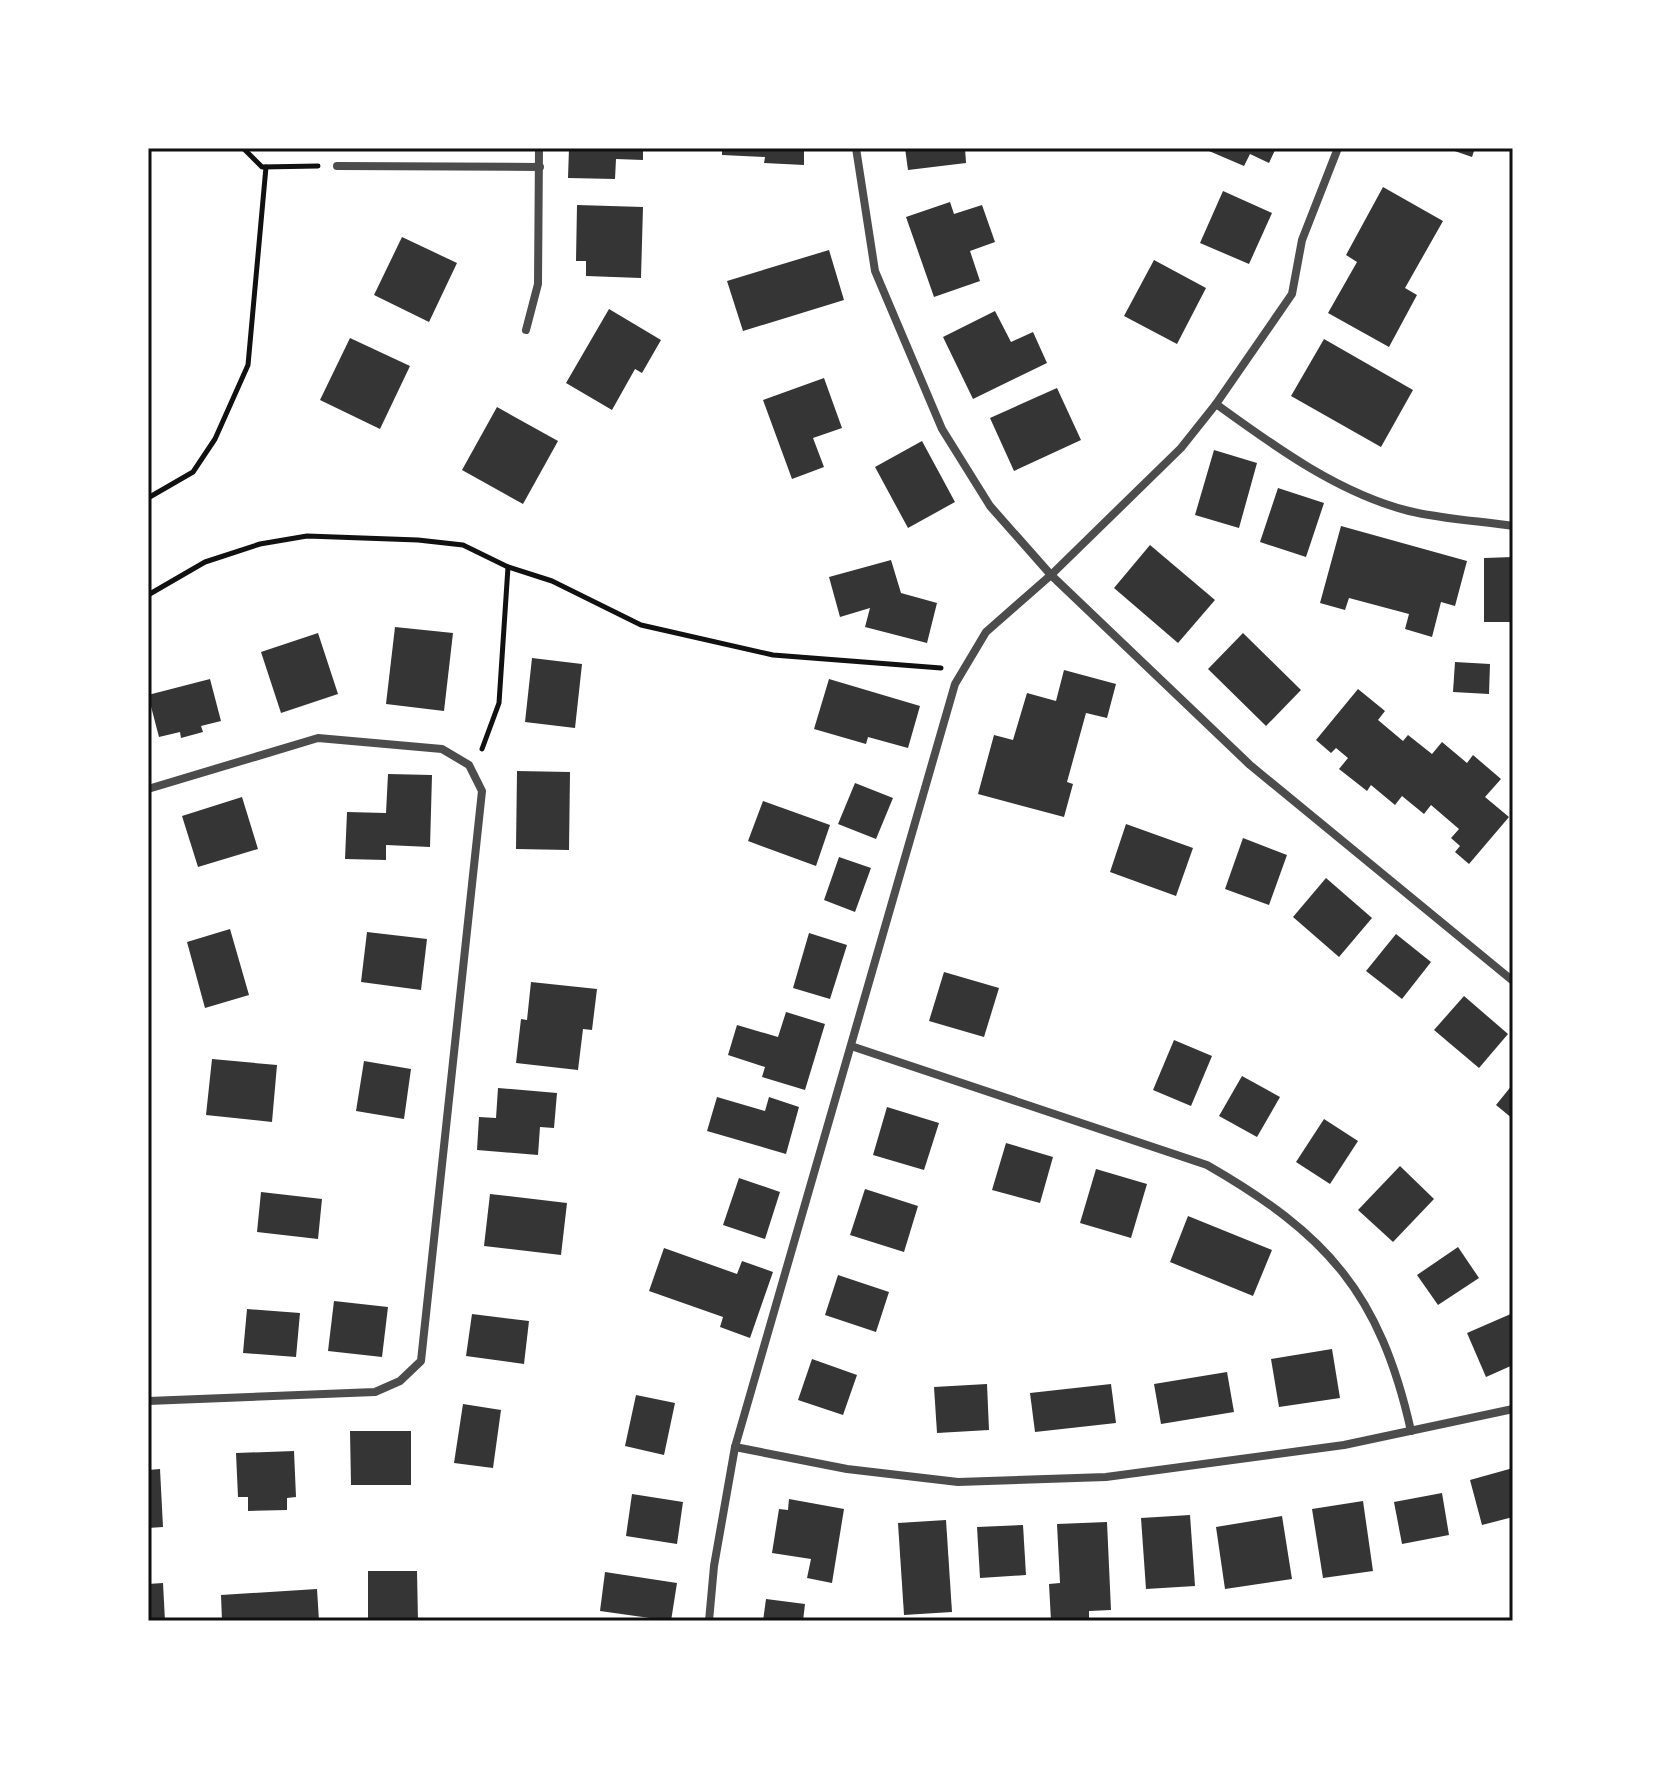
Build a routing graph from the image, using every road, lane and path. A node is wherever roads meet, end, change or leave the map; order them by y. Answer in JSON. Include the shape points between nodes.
{"nodes":[{"id":1,"x":243,"y":148,"type":"edge"},
{"id":2,"x":539,"y":148,"type":"edge"},
{"id":3,"x":856,"y":148,"type":"edge"},
{"id":4,"x":1338,"y":148,"type":"edge"},
{"id":5,"x":337,"y":166,"type":"joint"},
{"id":6,"x":266,"y":167,"type":"junction"},
{"id":7,"x":540,"y":167,"type":"junction"},
{"id":8,"x":526,"y":330,"type":"dead end"},
{"id":9,"x":1216,"y":404,"type":"junction"},
{"id":10,"x":148,"y":498,"type":"edge"},
{"id":11,"x":1513,"y":526,"type":"edge"},
{"id":12,"x":508,"y":567,"type":"junction"},
{"id":13,"x":1051,"y":575,"type":"junction"},
{"id":14,"x":148,"y":595,"type":"edge"},
{"id":15,"x":962,"y":671,"type":"junction"},
{"id":16,"x":469,"y":765,"type":"junction"},
{"id":17,"x":148,"y":789,"type":"edge"},
{"id":18,"x":1513,"y":981,"type":"edge"},
{"id":19,"x":851,"y":1046,"type":"junction"},
{"id":20,"x":148,"y":1401,"type":"edge"},
{"id":21,"x":1513,"y":1409,"type":"edge"},
{"id":22,"x":1411,"y":1431,"type":"junction"},
{"id":23,"x":735,"y":1447,"type":"junction"},
{"id":24,"x":709,"y":1621,"type":"edge"}],
"edges":[{"from":1,"to":6,"type":"path"},
{"from":2,"to":7,"type":"street"},
{"from":3,"to":13,"type":"street","via":[[875,271],[942,429],[990,506]]},
{"from":4,"to":9,"type":"street","via":[[1302,240],[1292,294]]},
{"from":5,"to":6,"type":"path"},
{"from":5,"to":7,"type":"street"},
{"from":6,"to":10,"type":"path","via":[[248,365],[215,439],[193,472]]},
{"from":7,"to":8,"type":"street","via":[[538,284]]},
{"from":9,"to":11,"type":"street","via":[[1265,440],[1363,495],[1409,511]]},
{"from":9,"to":13,"type":"street","via":[[1181,448]]},
{"from":12,"to":14,"type":"path","via":[[463,545],[307,536],[205,562]]},
{"from":12,"to":15,"type":"path","via":[[552,581],[641,625],[773,655]]},
{"from":12,"to":16,"type":"path","via":[[499,703],[488,742]]},
{"from":13,"to":15,"type":"street","via":[[986,632]]},
{"from":13,"to":18,"type":"street","via":[[1250,765]]},
{"from":15,"to":19,"type":"street"},
{"from":16,"to":17,"type":"street","via":[[442,749],[318,738]]},
{"from":16,"to":20,"type":"street","via":[[482,791],[421,1361],[400,1381],[375,1392]]},
{"from":19,"to":22,"type":"street","via":[[1195,1160],[1255,1193],[1326,1250],[1351,1279],[1389,1348]]},
{"from":19,"to":23,"type":"street"},
{"from":21,"to":22,"type":"street"},
{"from":22,"to":23,"type":"street","via":[[1106,1477],[958,1482],[847,1469]]},
{"from":23,"to":24,"type":"street"}]}
